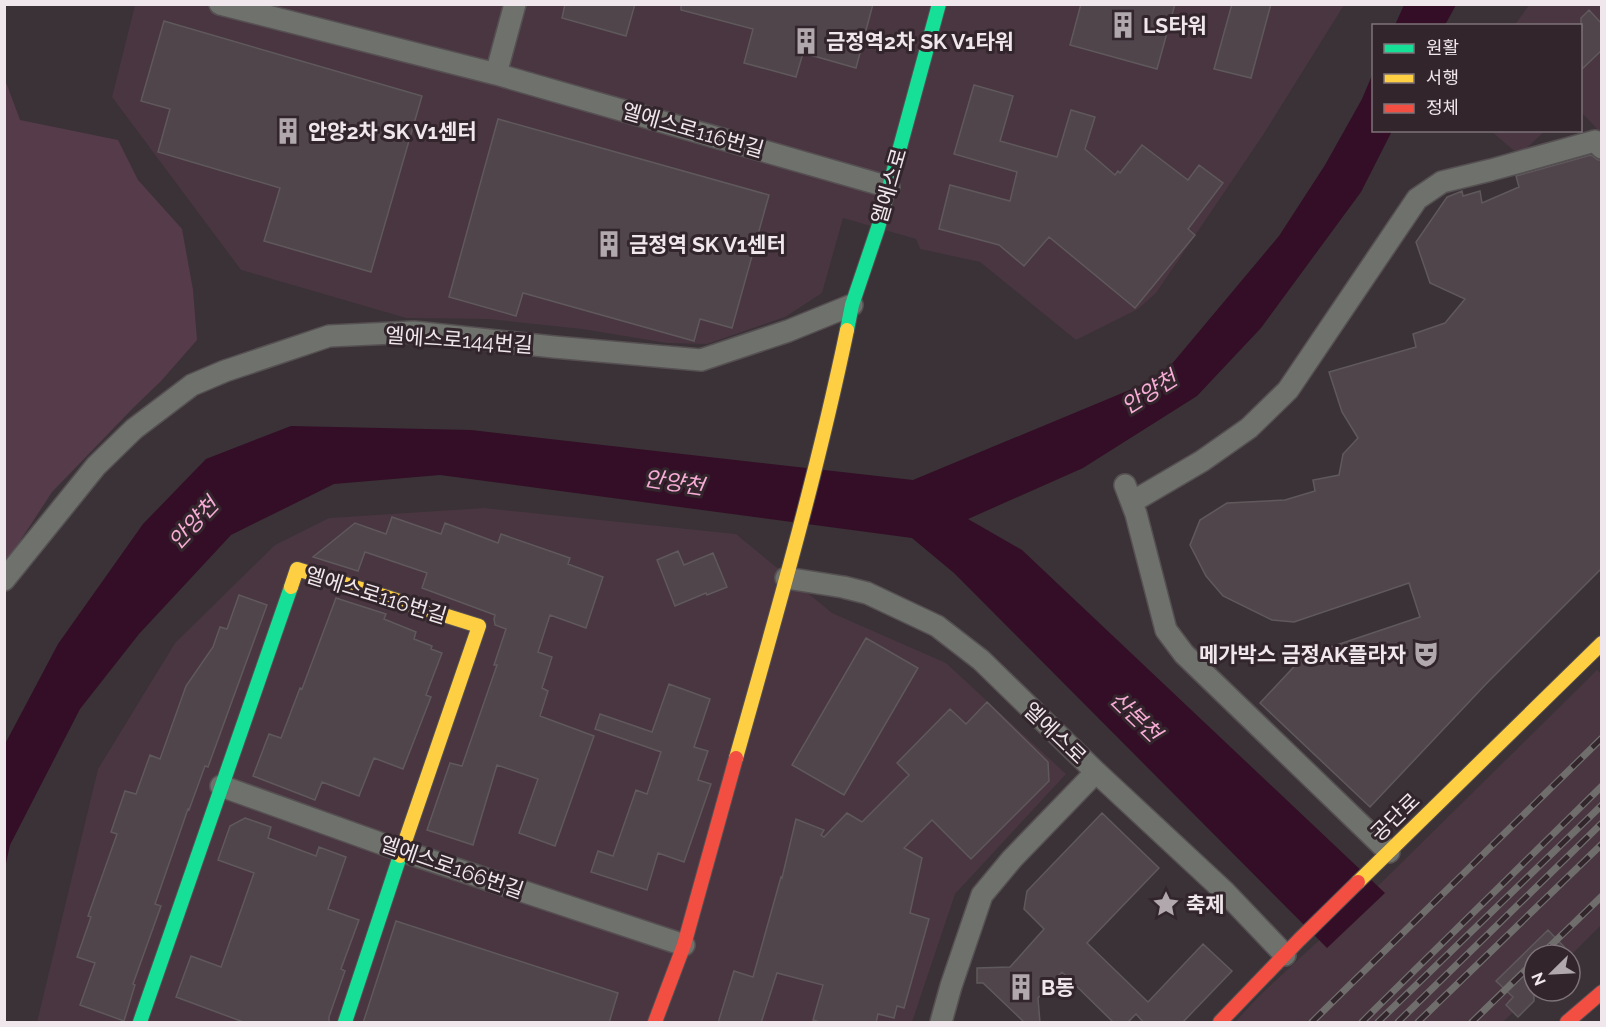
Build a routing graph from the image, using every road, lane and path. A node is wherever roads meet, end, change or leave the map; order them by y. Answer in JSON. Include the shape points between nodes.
{"nodes":[{"id":1,"x":220,"y":4,"type":"edge"},
{"id":2,"x":515,"y":4,"type":"edge"},
{"id":3,"x":939,"y":4,"type":"edge"},
{"id":4,"x":496,"y":74,"type":"junction"},
{"id":5,"x":1602,"y":148,"type":"edge"},
{"id":6,"x":889,"y":187,"type":"junction"},
{"id":7,"x":852,"y":305,"type":"junction"},
{"id":8,"x":786,"y":578,"type":"junction"},
{"id":9,"x":4,"y":580,"type":"edge"},
{"id":10,"x":1602,"y":643,"type":"edge"},
{"id":11,"x":1096,"y":772,"type":"junction"},
{"id":12,"x":221,"y":786,"type":"junction"},
{"id":13,"x":402,"y":851,"type":"junction"},
{"id":14,"x":1389,"y":852,"type":"junction"},
{"id":15,"x":684,"y":945,"type":"junction"},
{"id":16,"x":1292,"y":947,"type":"junction"},
{"id":17,"x":1602,"y":992,"type":"edge"},
{"id":18,"x":140,"y":1023,"type":"edge"},
{"id":19,"x":345,"y":1023,"type":"edge"},
{"id":20,"x":655,"y":1023,"type":"edge"},
{"id":21,"x":941,"y":1023,"type":"edge"},
{"id":22,"x":1220,"y":1023,"type":"edge"},
{"id":23,"x":1567,"y":1023,"type":"edge"}],
"edges":[{"from":1,"to":4,"type":"street","name":"엘에스로116번길"},
{"from":2,"to":4,"type":"street"},
{"from":3,"to":6,"type":"street","name":"엘에스로"},
{"from":4,"to":6,"type":"street","name":"엘에스로116번길"},
{"from":5,"to":14,"type":"street","via":[[1595,141],[1442,182],[1418,199],[1288,390],[1249,428],[1202,461],[1129,494],[1166,630],[1184,654]]},
{"from":6,"to":7,"type":"street","name":"엘에스로"},
{"from":7,"to":8,"type":"street","name":"엘에스로"},
{"from":7,"to":9,"type":"street","name":"엘에스로144번길","via":[[702,360],[414,332],[329,336],[192,385],[134,429],[96,466]]},
{"from":8,"to":11,"type":"street","name":"엘에스로","via":[[867,593],[937,626],[981,660]]},
{"from":8,"to":15,"type":"street"},
{"from":10,"to":14,"type":"street","name":"공단로"},
{"from":11,"to":16,"type":"street","name":"엘에스로","via":[[1225,892]]},
{"from":11,"to":21,"type":"street","via":[[982,895]]},
{"from":12,"to":13,"type":"street","name":"엘에스로166번길"},
{"from":12,"to":13,"type":"street","name":"엘에스로116번길","via":[[297,569],[479,626]]},
{"from":12,"to":18,"type":"street","name":"엘에스로116번길"},
{"from":13,"to":15,"type":"street","name":"엘에스로166번길"},
{"from":13,"to":19,"type":"street","name":"엘에스로116번길"},
{"from":14,"to":16,"type":"street","name":"공단로"},
{"from":15,"to":20,"type":"street"},
{"from":16,"to":22,"type":"street","name":"공단로"},
{"from":17,"to":23,"type":"street"}]}
